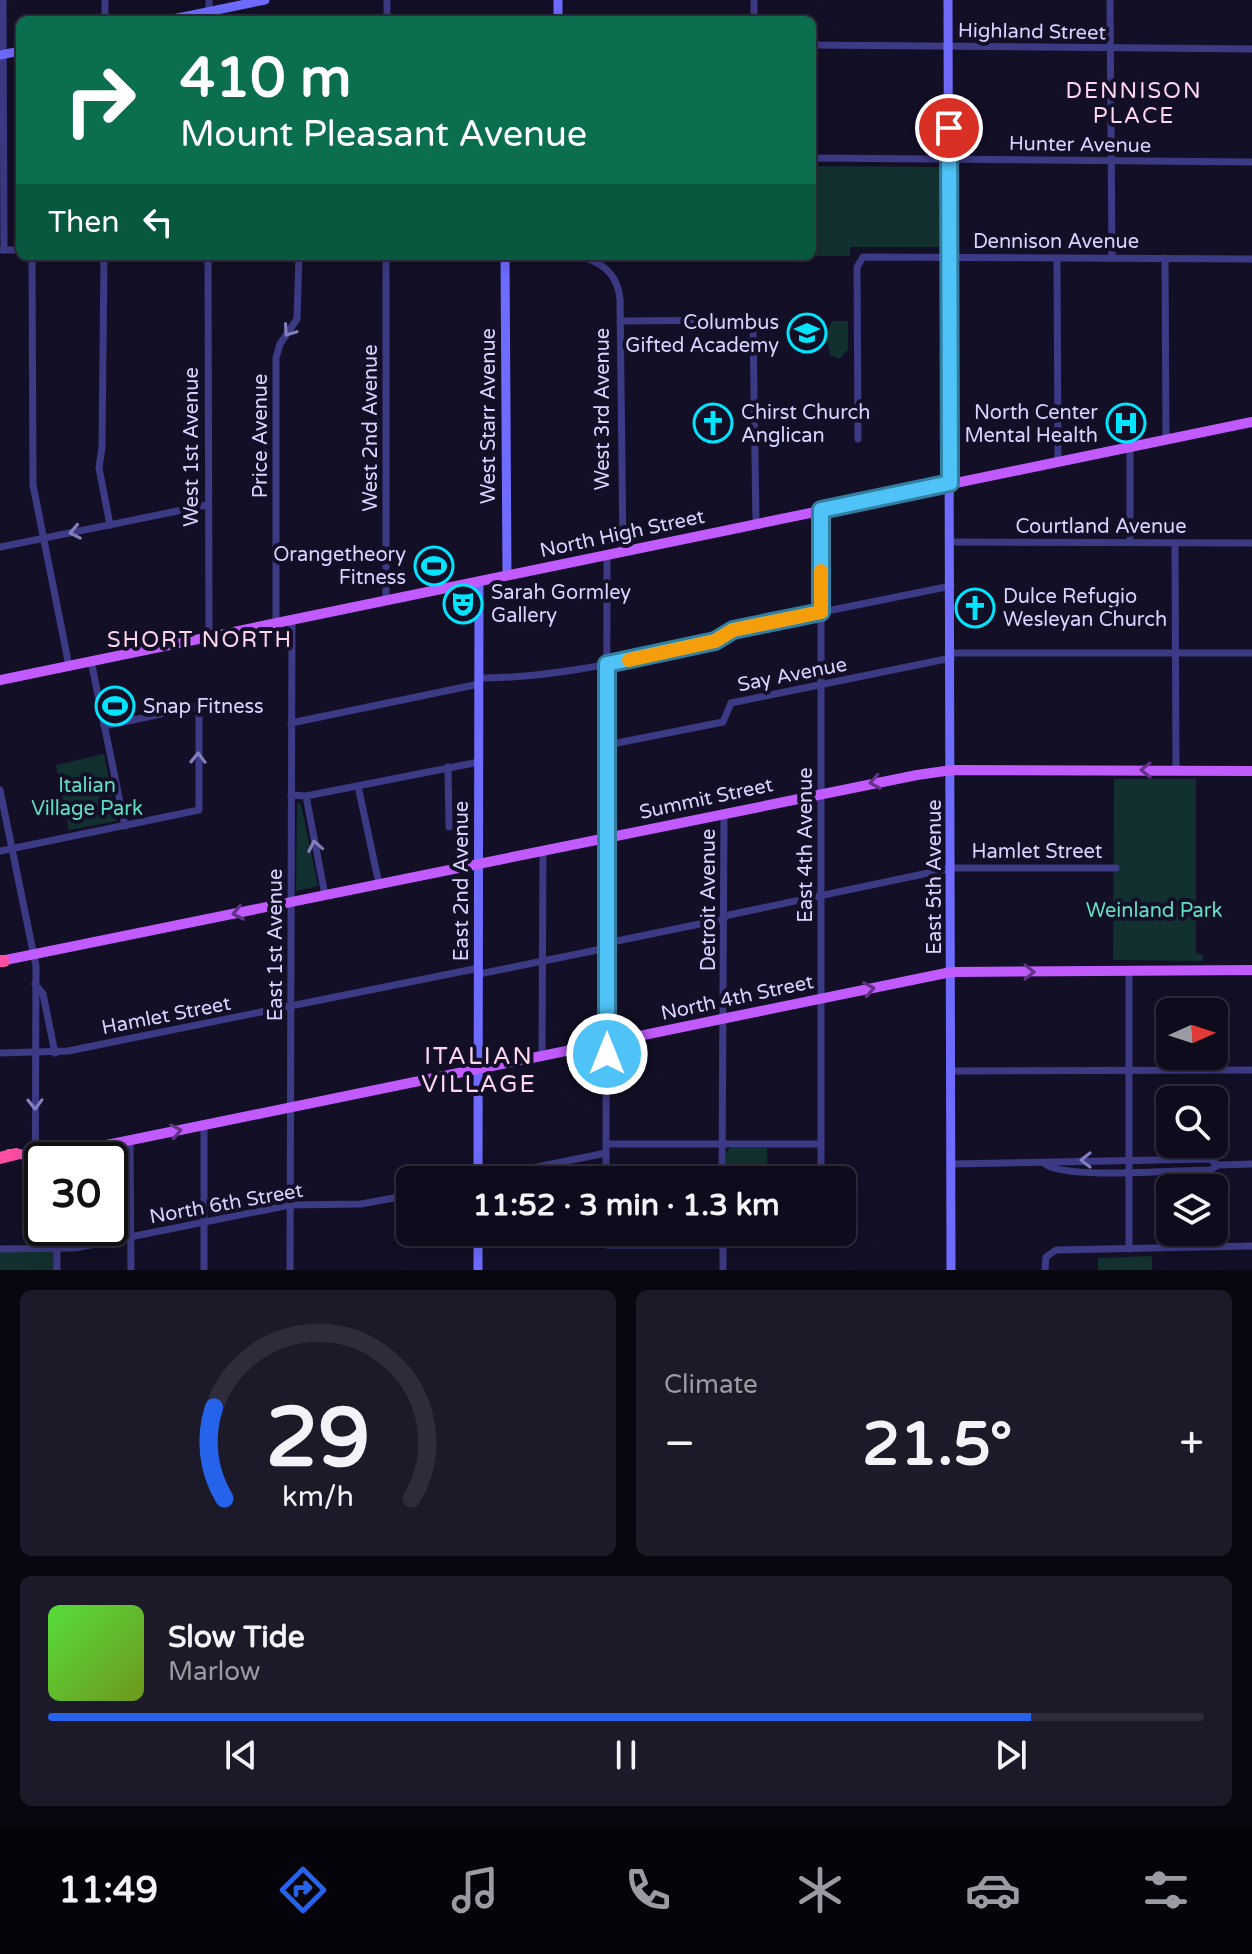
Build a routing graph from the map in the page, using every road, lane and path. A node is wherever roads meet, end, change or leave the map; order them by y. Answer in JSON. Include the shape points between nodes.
{"nodes":[{"id":1,"x":3,"y":0,"type":"edge"},
{"id":2,"x":209,"y":0,"type":"edge"},
{"id":3,"x":265,"y":0,"type":"edge"},
{"id":4,"x":948,"y":0,"type":"edge"},
{"id":5,"x":1110,"y":0,"type":"edge"},
{"id":6,"x":209,"y":16,"type":"edge"},
{"id":7,"x":816,"y":45,"type":"edge"},
{"id":8,"x":948,"y":46,"type":"junction"},
{"id":9,"x":1110,"y":48,"type":"junction"},
{"id":10,"x":1252,"y":49,"type":"edge"},
{"id":11,"x":2,"y":55,"type":"edge"},
{"id":12,"x":816,"y":158,"type":"edge"},
{"id":13,"x":949,"y":159,"type":"junction"},
{"id":14,"x":1111,"y":160,"type":"junction"},
{"id":15,"x":1252,"y":162,"type":"edge"},
{"id":16,"x":2,"y":250,"type":"edge"},
{"id":17,"x":949,"y":257,"type":"junction"},
{"id":18,"x":1057,"y":258,"type":"junction"},
{"id":19,"x":1112,"y":258,"type":"junction"},
{"id":20,"x":1165,"y":258,"type":"junction"},
{"id":21,"x":1252,"y":259,"type":"edge"},
{"id":22,"x":32,"y":260,"type":"edge"},
{"id":23,"x":104,"y":260,"type":"edge"},
{"id":24,"x":208,"y":260,"type":"edge"},
{"id":25,"x":299,"y":260,"type":"edge"},
{"id":26,"x":386,"y":260,"type":"edge"},
{"id":27,"x":505,"y":260,"type":"edge"},
{"id":28,"x":589,"y":260,"type":"edge"},
{"id":29,"x":620,"y":321,"type":"junction"},
{"id":30,"x":1252,"y":422,"type":"edge"},
{"id":31,"x":858,"y":439,"type":"dead end"},
{"id":32,"x":1166,"y":440,"type":"junction"},
{"id":33,"x":1130,"y":447,"type":"junction"},
{"id":34,"x":1058,"y":462,"type":"junction"},
{"id":35,"x":950,"y":483,"type":"junction"},
{"id":36,"x":207,"y":505,"type":"junction"},
{"id":37,"x":821,"y":510,"type":"junction"},
{"id":38,"x":756,"y":523,"type":"junction"},
{"id":39,"x":110,"y":525,"type":"junction"},
{"id":40,"x":44,"y":538,"type":"junction"},
{"id":41,"x":951,"y":542,"type":"junction"},
{"id":42,"x":1130,"y":542,"type":"junction"},
{"id":43,"x":1175,"y":543,"type":"junction"},
{"id":44,"x":1252,"y":543,"type":"edge"},
{"id":45,"x":0,"y":547,"type":"edge"},
{"id":46,"x":623,"y":551,"type":"junction"},
{"id":47,"x":607,"y":555,"type":"junction"},
{"id":48,"x":507,"y":575,"type":"junction"},
{"id":49,"x":479,"y":581,"type":"junction"},
{"id":50,"x":951,"y":586,"type":"junction"},
{"id":51,"x":386,"y":600,"type":"junction"},
{"id":52,"x":821,"y":612,"type":"junction"},
{"id":53,"x":292,"y":620,"type":"junction"},
{"id":54,"x":276,"y":623,"type":"junction"},
{"id":55,"x":209,"y":637,"type":"junction"},
{"id":56,"x":1175,"y":653,"type":"junction"},
{"id":57,"x":1252,"y":653,"type":"edge"},
{"id":58,"x":951,"y":655,"type":"junction"},
{"id":59,"x":91,"y":661,"type":"junction"},
{"id":60,"x":607,"y":664,"type":"junction"},
{"id":61,"x":69,"y":666,"type":"junction"},
{"id":62,"x":0,"y":680,"type":"edge"},
{"id":63,"x":479,"y":681,"type":"junction"},
{"id":64,"x":822,"y":685,"type":"junction"},
{"id":65,"x":291,"y":723,"type":"junction"},
{"id":66,"x":104,"y":726,"type":"junction"},
{"id":67,"x":607,"y":745,"type":"junction"},
{"id":68,"x":479,"y":762,"type":"junction"},
{"id":69,"x":448,"y":767,"type":"junction"},
{"id":70,"x":952,"y":770,"type":"junction"},
{"id":71,"x":1176,"y":771,"type":"junction"},
{"id":72,"x":1252,"y":771,"type":"edge"},
{"id":73,"x":358,"y":786,"type":"junction"},
{"id":74,"x":0,"y":790,"type":"edge"},
{"id":75,"x":821,"y":792,"type":"junction"},
{"id":76,"x":291,"y":795,"type":"junction"},
{"id":77,"x":306,"y":796,"type":"junction"},
{"id":78,"x":724,"y":813,"type":"junction"},
{"id":79,"x":125,"y":826,"type":"junction"},
{"id":80,"x":449,"y":827,"type":"dead end"},
{"id":81,"x":607,"y":836,"type":"junction"},
{"id":82,"x":12,"y":849,"type":"junction"},
{"id":83,"x":543,"y":850,"type":"junction"},
{"id":84,"x":0,"y":851,"type":"edge"},
{"id":85,"x":479,"y":863,"type":"junction"},
{"id":86,"x":952,"y":868,"type":"junction"},
{"id":87,"x":1116,"y":868,"type":"dead end"},
{"id":88,"x":379,"y":884,"type":"junction"},
{"id":89,"x":325,"y":895,"type":"junction"},
{"id":90,"x":821,"y":896,"type":"junction"},
{"id":91,"x":291,"y":902,"type":"junction"},
{"id":92,"x":724,"y":918,"type":"junction"},
{"id":93,"x":607,"y":946,"type":"junction"},
{"id":94,"x":34,"y":954,"type":"junction"},
{"id":95,"x":543,"y":960,"type":"junction"},
{"id":96,"x":1,"y":961,"type":"edge"},
{"id":97,"x":1252,"y":970,"type":"edge"},
{"id":98,"x":479,"y":971,"type":"junction"},
{"id":99,"x":1129,"y":971,"type":"junction"},
{"id":100,"x":951,"y":972,"type":"junction"},
{"id":101,"x":35,"y":984,"type":"junction"},
{"id":102,"x":821,"y":998,"type":"junction"},
{"id":103,"x":291,"y":1006,"type":"junction"},
{"id":104,"x":723,"y":1018,"type":"junction"},
{"id":105,"x":607,"y":1042,"type":"junction"},
{"id":106,"x":0,"y":1053,"type":"edge"},
{"id":107,"x":35,"y":1053,"type":"junction"},
{"id":108,"x":55,"y":1053,"type":"junction"},
{"id":109,"x":542,"y":1055,"type":"junction"},
{"id":110,"x":478,"y":1069,"type":"junction"},
{"id":111,"x":1129,"y":1070,"type":"junction"},
{"id":112,"x":1252,"y":1070,"type":"edge"},
{"id":113,"x":951,"y":1071,"type":"junction"},
{"id":114,"x":291,"y":1107,"type":"junction"},
{"id":115,"x":204,"y":1126,"type":"junction"},
{"id":116,"x":130,"y":1140,"type":"junction"},
{"id":117,"x":36,"y":1142,"type":"edge"},
{"id":118,"x":120,"y":1142,"type":"edge"},
{"id":119,"x":722,"y":1144,"type":"junction"},
{"id":120,"x":821,"y":1144,"type":"junction"},
{"id":121,"x":606,"y":1148,"type":"junction"},
{"id":122,"x":16,"y":1154,"type":"joint"},
{"id":123,"x":24,"y":1154,"type":"edge"},
{"id":124,"x":0,"y":1156,"type":"edge"},
{"id":125,"x":1129,"y":1160,"type":"junction"},
{"id":126,"x":951,"y":1164,"type":"junction"},
{"id":127,"x":1045,"y":1164,"type":"junction"},
{"id":128,"x":1252,"y":1164,"type":"edge"},
{"id":129,"x":1218,"y":1165,"type":"junction"},
{"id":130,"x":476,"y":1166,"type":"edge"},
{"id":131,"x":533,"y":1166,"type":"edge"},
{"id":132,"x":606,"y":1166,"type":"edge"},
{"id":133,"x":722,"y":1166,"type":"edge"},
{"id":134,"x":821,"y":1166,"type":"edge"},
{"id":135,"x":1129,"y":1172,"type":"junction"},
{"id":136,"x":396,"y":1198,"type":"edge"},
{"id":137,"x":290,"y":1205,"type":"junction"},
{"id":138,"x":204,"y":1222,"type":"junction"},
{"id":139,"x":131,"y":1236,"type":"junction"},
{"id":140,"x":35,"y":1246,"type":"edge"},
{"id":141,"x":478,"y":1246,"type":"edge"},
{"id":142,"x":723,"y":1246,"type":"edge"},
{"id":143,"x":1252,"y":1246,"type":"edge"},
{"id":144,"x":0,"y":1249,"type":"edge"},
{"id":145,"x":35,"y":1249,"type":"junction"},
{"id":146,"x":1129,"y":1249,"type":"junction"},
{"id":147,"x":57,"y":1250,"type":"junction"},
{"id":148,"x":57,"y":1270,"type":"edge"},
{"id":149,"x":131,"y":1270,"type":"edge"},
{"id":150,"x":204,"y":1270,"type":"edge"},
{"id":151,"x":290,"y":1270,"type":"edge"},
{"id":152,"x":478,"y":1270,"type":"edge"},
{"id":153,"x":723,"y":1270,"type":"edge"},
{"id":154,"x":951,"y":1270,"type":"edge"},
{"id":155,"x":1045,"y":1270,"type":"edge"}],
"edges":[{"from":1,"to":11,"type":"street"},
{"from":2,"to":6,"type":"street"},
{"from":3,"to":6,"type":"main road"},
{"from":4,"to":8,"type":"main road","name":"East 5th Avenue"},
{"from":5,"to":9,"type":"street"},
{"from":7,"to":8,"type":"street","name":"Highland Street"},
{"from":8,"to":9,"type":"street","name":"Highland Street"},
{"from":8,"to":13,"type":"main road","name":"East 5th Avenue"},
{"from":9,"to":10,"type":"street","name":"Highland Street"},
{"from":9,"to":14,"type":"street"},
{"from":11,"to":16,"type":"street"},
{"from":12,"to":13,"type":"street","name":"Hunter Avenue"},
{"from":13,"to":14,"type":"street","name":"Hunter Avenue"},
{"from":13,"to":17,"type":"main road","name":"East 5th Avenue"},
{"from":14,"to":15,"type":"street","name":"Hunter Avenue"},
{"from":14,"to":19,"type":"street"},
{"from":17,"to":18,"type":"street","name":"Dennison Avenue"},
{"from":17,"to":31,"type":"street","name":"Dennison Avenue","via":[[860,259]]},
{"from":17,"to":35,"type":"main road","name":"East 5th Avenue"},
{"from":18,"to":19,"type":"street","name":"Dennison Avenue"},
{"from":18,"to":34,"type":"street"},
{"from":19,"to":20,"type":"street","name":"Dennison Avenue"},
{"from":20,"to":21,"type":"street","name":"Dennison Avenue"},
{"from":20,"to":32,"type":"street"},
{"from":22,"to":40,"type":"street","via":[[32,474]]},
{"from":23,"to":39,"type":"street","via":[[99,468]]},
{"from":24,"to":36,"type":"street","name":"West 1st Avenue"},
{"from":25,"to":54,"type":"street","name":"Price Avenue","one_way":true,"via":[[297,319],[276,358]]},
{"from":26,"to":51,"type":"street","name":"West 2nd Avenue"},
{"from":27,"to":48,"type":"main road","name":"West Starr Avenue"},
{"from":28,"to":29,"type":"street","name":"West 3rd Avenue","via":[[607,269],[619,291]]},
{"from":29,"to":38,"type":"street","via":[[751,322]]},
{"from":29,"to":46,"type":"street","name":"West 3rd Avenue"},
{"from":30,"to":32,"type":"main road","name":"North High Street"},
{"from":32,"to":33,"type":"main road","name":"North High Street"},
{"from":33,"to":34,"type":"main road","name":"North High Street"},
{"from":33,"to":42,"type":"street"},
{"from":34,"to":35,"type":"main road","name":"North High Street"},
{"from":35,"to":37,"type":"main road","name":"North High Street"},
{"from":35,"to":41,"type":"main road","name":"East 5th Avenue"},
{"from":36,"to":39,"type":"street"},
{"from":36,"to":55,"type":"street","name":"West 1st Avenue"},
{"from":37,"to":38,"type":"main road","name":"North High Street"},
{"from":37,"to":52,"type":"street","name":"East 4th Avenue"},
{"from":38,"to":46,"type":"main road","name":"North High Street"},
{"from":39,"to":40,"type":"street","one_way":true},
{"from":40,"to":45,"type":"street"},
{"from":40,"to":61,"type":"street"},
{"from":41,"to":42,"type":"street","name":"Courtland Avenue"},
{"from":41,"to":50,"type":"main road","name":"East 5th Avenue"},
{"from":42,"to":43,"type":"street","name":"Courtland Avenue"},
{"from":43,"to":44,"type":"street","name":"Courtland Avenue"},
{"from":43,"to":56,"type":"street"},
{"from":46,"to":47,"type":"main road","name":"North High Street"},
{"from":47,"to":48,"type":"main road","name":"North High Street"},
{"from":47,"to":60,"type":"street"},
{"from":48,"to":49,"type":"main road","name":"North High Street"},
{"from":49,"to":51,"type":"main road","name":"North High Street"},
{"from":49,"to":63,"type":"main road","name":"East 2nd Avenue"},
{"from":50,"to":52,"type":"street"},
{"from":50,"to":58,"type":"main road","name":"East 5th Avenue"},
{"from":51,"to":53,"type":"main road","name":"North High Street"},
{"from":52,"to":60,"type":"street"},
{"from":52,"to":64,"type":"street","name":"East 4th Avenue"},
{"from":53,"to":54,"type":"main road","name":"North High Street"},
{"from":53,"to":65,"type":"street","name":"East 1st Avenue"},
{"from":54,"to":55,"type":"main road","name":"North High Street"},
{"from":55,"to":59,"type":"main road","name":"North High Street"},
{"from":56,"to":57,"type":"street","name":"Say Avenue"},
{"from":56,"to":58,"type":"street","name":"Say Avenue"},
{"from":56,"to":71,"type":"street"},
{"from":58,"to":64,"type":"street","name":"Say Avenue"},
{"from":58,"to":70,"type":"main road","name":"East 5th Avenue"},
{"from":59,"to":61,"type":"main road","name":"North High Street"},
{"from":59,"to":66,"type":"street"},
{"from":60,"to":63,"type":"street","via":[[539,678]]},
{"from":60,"to":67,"type":"street"},
{"from":61,"to":62,"type":"main road","name":"North High Street"},
{"from":63,"to":65,"type":"street"},
{"from":63,"to":68,"type":"main road","name":"East 2nd Avenue"},
{"from":64,"to":67,"type":"street","name":"Say Avenue","via":[[731,703],[723,722]]},
{"from":64,"to":75,"type":"street","name":"East 4th Avenue"},
{"from":65,"to":76,"type":"street","name":"East 1st Avenue"},
{"from":66,"to":79,"type":"street"},
{"from":79,"to":66,"type":"street","one_way":true,"via":[[199,810],[199,706]]},
{"from":67,"to":81,"type":"street"},
{"from":68,"to":69,"type":"street"},
{"from":68,"to":85,"type":"main road","name":"East 2nd Avenue"},
{"from":69,"to":73,"type":"street"},
{"from":69,"to":80,"type":"street"},
{"from":71,"to":70,"type":"main road","name":"Summit Street","one_way":true},
{"from":70,"to":75,"type":"main road","name":"Summit Street","one_way":true},
{"from":70,"to":86,"type":"main road","name":"East 5th Avenue"},
{"from":71,"to":72,"type":"main road","name":"Summit Street"},
{"from":73,"to":77,"type":"street"},
{"from":73,"to":88,"type":"street"},
{"from":74,"to":82,"type":"street"},
{"from":75,"to":78,"type":"main road","name":"Summit Street"},
{"from":75,"to":90,"type":"street","name":"East 4th Avenue"},
{"from":76,"to":77,"type":"street"},
{"from":76,"to":91,"type":"street","name":"East 1st Avenue"},
{"from":89,"to":77,"type":"street","one_way":true},
{"from":78,"to":81,"type":"main road","name":"Summit Street"},
{"from":78,"to":92,"type":"street","name":"Detroit Avenue"},
{"from":79,"to":82,"type":"street"},
{"from":81,"to":83,"type":"main road","name":"Summit Street"},
{"from":81,"to":93,"type":"street"},
{"from":82,"to":84,"type":"street"},
{"from":82,"to":94,"type":"street"},
{"from":83,"to":85,"type":"main road","name":"Summit Street"},
{"from":83,"to":95,"type":"street"},
{"from":85,"to":88,"type":"main road","name":"Summit Street"},
{"from":85,"to":98,"type":"main road","name":"East 2nd Avenue"},
{"from":86,"to":87,"type":"street","name":"Hamlet Street"},
{"from":86,"to":90,"type":"street","name":"Hamlet Street"},
{"from":86,"to":100,"type":"main road","name":"East 5th Avenue"},
{"from":88,"to":89,"type":"main road","name":"Summit Street"},
{"from":89,"to":91,"type":"main road","name":"Summit Street"},
{"from":90,"to":92,"type":"street","name":"Hamlet Street"},
{"from":90,"to":102,"type":"street","name":"East 4th Avenue"},
{"from":91,"to":94,"type":"main road","name":"Summit Street","one_way":true},
{"from":91,"to":103,"type":"street","name":"East 1st Avenue"},
{"from":92,"to":93,"type":"street","name":"Hamlet Street"},
{"from":92,"to":104,"type":"street","name":"Detroit Avenue"},
{"from":93,"to":95,"type":"street","name":"Hamlet Street"},
{"from":93,"to":105,"type":"street"},
{"from":94,"to":96,"type":"main road","name":"Summit Street"},
{"from":94,"to":101,"type":"street"},
{"from":95,"to":98,"type":"street","name":"Hamlet Street"},
{"from":95,"to":109,"type":"street"},
{"from":97,"to":99,"type":"main road","name":"North 4th Street"},
{"from":98,"to":103,"type":"street","name":"Hamlet Street"},
{"from":98,"to":110,"type":"main road","name":"East 2nd Avenue"},
{"from":100,"to":99,"type":"main road","name":"North 4th Street","one_way":true},
{"from":99,"to":111,"type":"street"},
{"from":102,"to":100,"type":"main road","name":"North 4th Street","one_way":true},
{"from":100,"to":113,"type":"main road","name":"East 5th Avenue"},
{"from":101,"to":107,"type":"street"},
{"from":101,"to":108,"type":"street","via":[[43,994]]},
{"from":102,"to":104,"type":"main road","name":"North 4th Street"},
{"from":102,"to":120,"type":"street","name":"East 4th Avenue"},
{"from":103,"to":108,"type":"street","name":"Hamlet Street"},
{"from":103,"to":114,"type":"street","name":"East 1st Avenue"},
{"from":104,"to":105,"type":"main road","name":"North 4th Street"},
{"from":104,"to":119,"type":"street","name":"Detroit Avenue"},
{"from":105,"to":109,"type":"main road","name":"North 4th Street"},
{"from":105,"to":121,"type":"street"},
{"from":106,"to":107,"type":"street","name":"Hamlet Street"},
{"from":107,"to":108,"type":"street","name":"Hamlet Street"},
{"from":107,"to":117,"type":"street","one_way":true},
{"from":109,"to":110,"type":"main road","name":"North 4th Street"},
{"from":110,"to":114,"type":"main road","name":"North 4th Street"},
{"from":110,"to":130,"type":"main road","name":"East 2nd Avenue"},
{"from":111,"to":112,"type":"street"},
{"from":111,"to":113,"type":"street"},
{"from":111,"to":125,"type":"street"},
{"from":113,"to":126,"type":"main road","name":"East 5th Avenue"},
{"from":114,"to":115,"type":"main road","name":"North 4th Street"},
{"from":114,"to":137,"type":"street","name":"East 1st Avenue"},
{"from":116,"to":115,"type":"main road","name":"North 4th Street","one_way":true},
{"from":115,"to":138,"type":"street"},
{"from":116,"to":118,"type":"main road","name":"North 4th Street"},
{"from":116,"to":139,"type":"street"},
{"from":119,"to":120,"type":"street"},
{"from":119,"to":121,"type":"street"},
{"from":119,"to":133,"type":"street","name":"Detroit Avenue"},
{"from":120,"to":134,"type":"street","name":"East 4th Avenue"},
{"from":121,"to":131,"type":"street"},
{"from":121,"to":132,"type":"street"},
{"from":122,"to":123,"type":"main road","name":"North 4th Street"},
{"from":122,"to":124,"type":"highway"},
{"from":125,"to":127,"type":"street","one_way":true},
{"from":125,"to":129,"type":"street","via":[[1210,1159]]},
{"from":125,"to":135,"type":"street"},
{"from":126,"to":127,"type":"street"},
{"from":126,"to":154,"type":"main road","name":"East 5th Avenue"},
{"from":127,"to":135,"type":"street","via":[[1058,1171]]},
{"from":128,"to":129,"type":"street"},
{"from":129,"to":135,"type":"street","via":[[1210,1170]]},
{"from":135,"to":146,"type":"street"},
{"from":136,"to":137,"type":"street","name":"North 6th Street"},
{"from":137,"to":138,"type":"street","name":"North 6th Street"},
{"from":137,"to":151,"type":"street","name":"East 1st Avenue"},
{"from":138,"to":139,"type":"street","name":"North 6th Street"},
{"from":138,"to":150,"type":"street"},
{"from":139,"to":147,"type":"street","name":"North 6th Street"},
{"from":139,"to":149,"type":"street"},
{"from":140,"to":145,"type":"street"},
{"from":141,"to":152,"type":"main road"},
{"from":142,"to":153,"type":"street"},
{"from":143,"to":146,"type":"street"},
{"from":144,"to":145,"type":"street","name":"North 6th Street"},
{"from":145,"to":147,"type":"street","name":"North 6th Street"},
{"from":146,"to":155,"type":"street","via":[[1056,1250],[1046,1257]]},
{"from":147,"to":148,"type":"street"}]}
